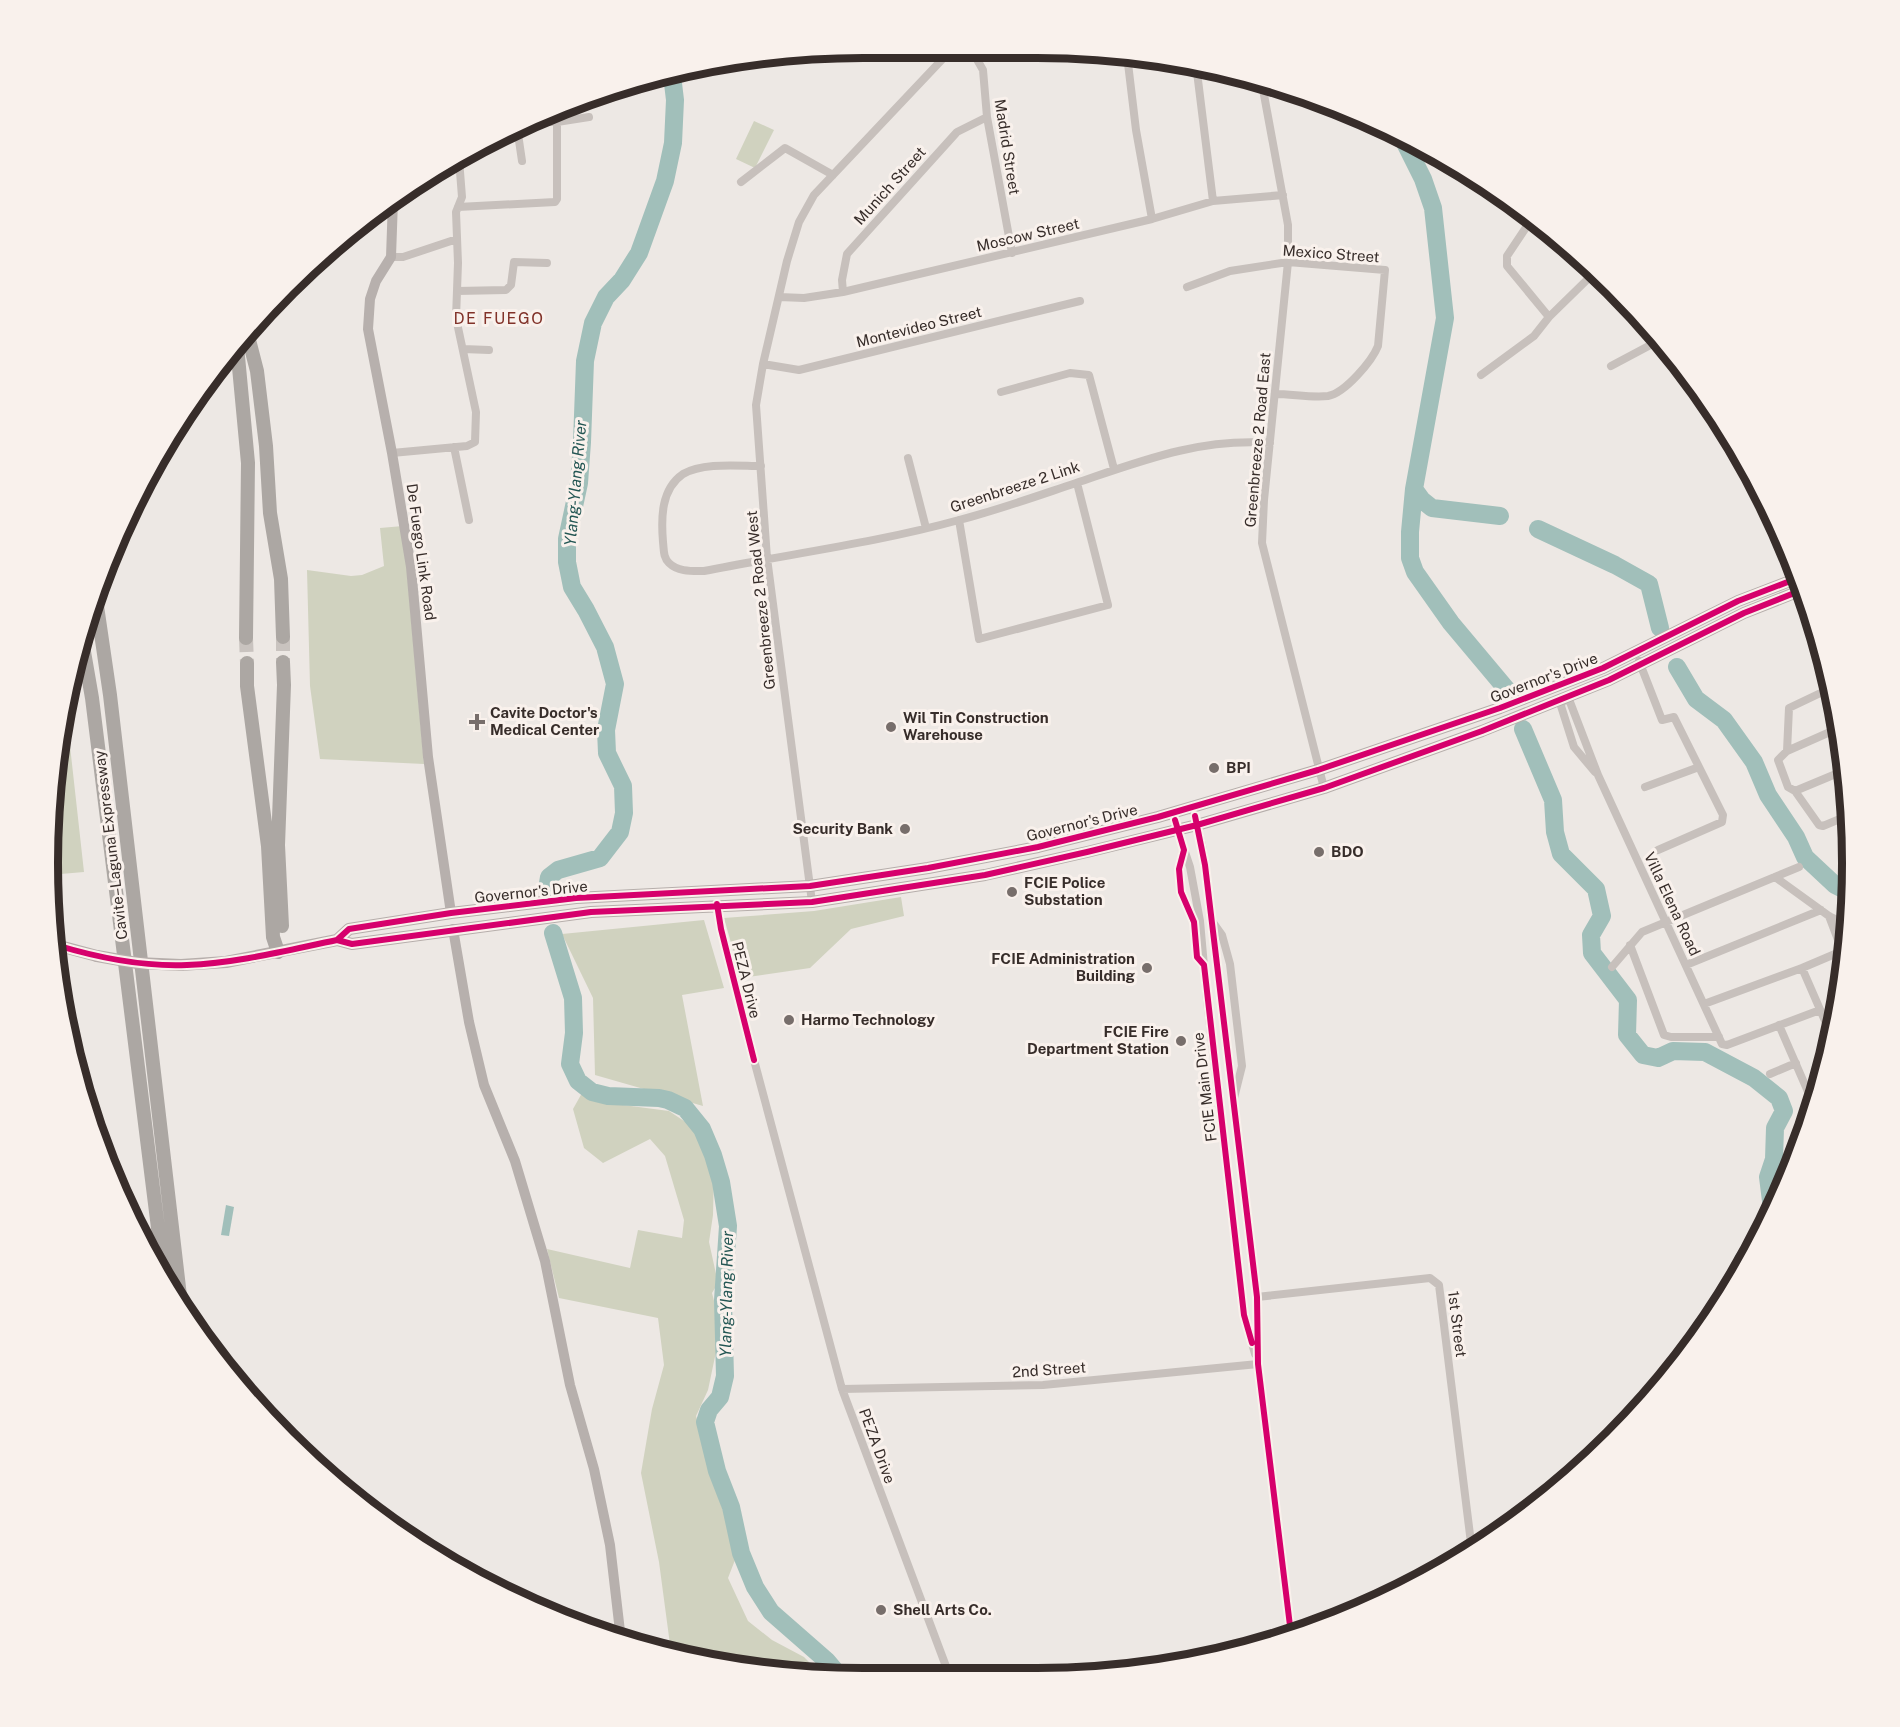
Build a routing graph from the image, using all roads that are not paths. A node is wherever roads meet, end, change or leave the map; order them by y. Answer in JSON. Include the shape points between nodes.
{"nodes":[{"id":1,"x":944,"y":58,"type":"edge"},
{"id":2,"x":976,"y":58,"type":"edge"},
{"id":3,"x":1128,"y":64,"type":"edge"},
{"id":4,"x":1197,"y":75,"type":"edge"},
{"id":5,"x":1263,"y":92,"type":"edge"},
{"id":6,"x":589,"y":117,"type":"dead end"},
{"id":7,"x":987,"y":117,"type":"junction"},
{"id":8,"x":551,"y":122,"type":"edge"},
{"id":9,"x":557,"y":122,"type":"junction"},
{"id":10,"x":518,"y":137,"type":"edge"},
{"id":11,"x":522,"y":161,"type":"dead end"},
{"id":12,"x":460,"y":167,"type":"edge"},
{"id":13,"x":833,"y":175,"type":"junction"},
{"id":14,"x":741,"y":182,"type":"dead end"},
{"id":15,"x":1283,"y":195,"type":"junction"},
{"id":16,"x":1213,"y":201,"type":"junction"},
{"id":17,"x":458,"y":207,"type":"junction"},
{"id":18,"x":393,"y":211,"type":"edge"},
{"id":19,"x":1152,"y":219,"type":"junction"},
{"id":20,"x":1527,"y":225,"type":"edge"},
{"id":21,"x":457,"y":239,"type":"junction"},
{"id":22,"x":1012,"y":253,"type":"junction"},
{"id":23,"x":391,"y":257,"type":"junction"},
{"id":24,"x":1288,"y":262,"type":"junction"},
{"id":25,"x":547,"y":263,"type":"dead end"},
{"id":26,"x":1589,"y":278,"type":"edge"},
{"id":27,"x":1187,"y":287,"type":"dead end"},
{"id":28,"x":457,"y":291,"type":"junction"},
{"id":29,"x":843,"y":292,"type":"junction"},
{"id":30,"x":779,"y":297,"type":"junction"},
{"id":31,"x":1080,"y":301,"type":"dead end"},
{"id":32,"x":1549,"y":317,"type":"junction"},
{"id":33,"x":250,"y":343,"type":"edge"},
{"id":34,"x":1651,"y":344,"type":"edge"},
{"id":35,"x":463,"y":349,"type":"junction"},
{"id":36,"x":489,"y":350,"type":"dead end"},
{"id":37,"x":238,"y":357,"type":"edge"},
{"id":38,"x":233,"y":363,"type":"edge"},
{"id":39,"x":763,"y":364,"type":"junction"},
{"id":40,"x":1611,"y":366,"type":"dead end"},
{"id":41,"x":1481,"y":375,"type":"dead end"},
{"id":42,"x":243,"y":391,"type":"junction"},
{"id":43,"x":1001,"y":392,"type":"dead end"},
{"id":44,"x":1275,"y":394,"type":"junction"},
{"id":45,"x":1270,"y":443,"type":"junction"},
{"id":46,"x":454,"y":447,"type":"junction"},
{"id":47,"x":392,"y":453,"type":"junction"},
{"id":48,"x":908,"y":458,"type":"dead end"},
{"id":49,"x":761,"y":466,"type":"junction"},
{"id":50,"x":1114,"y":469,"type":"junction"},
{"id":51,"x":1077,"y":483,"type":"junction"},
{"id":52,"x":469,"y":520,"type":"dead end"},
{"id":53,"x":958,"y":520,"type":"junction"},
{"id":54,"x":926,"y":528,"type":"junction"},
{"id":55,"x":767,"y":558,"type":"junction"},
{"id":56,"x":1790,"y":581,"type":"edge"},
{"id":57,"x":1794,"y":593,"type":"edge"},
{"id":58,"x":98,"y":614,"type":"edge"},
{"id":59,"x":282,"y":637,"type":"tunnel mouth"},
{"id":60,"x":246,"y":638,"type":"tunnel mouth"},
{"id":61,"x":85,"y":659,"type":"edge"},
{"id":62,"x":1638,"y":659,"type":"junction"},
{"id":63,"x":283,"y":662,"type":"tunnel mouth"},
{"id":64,"x":247,"y":663,"type":"tunnel mouth"},
{"id":65,"x":82,"y":672,"type":"edge"},
{"id":66,"x":1558,"y":686,"type":"junction"},
{"id":67,"x":1823,"y":692,"type":"edge"},
{"id":68,"x":92,"y":698,"type":"junction"},
{"id":69,"x":1563,"y":699,"type":"junction"},
{"id":70,"x":1830,"y":732,"type":"edge"},
{"id":71,"x":1787,"y":751,"type":"junction"},
{"id":72,"x":1699,"y":767,"type":"junction"},
{"id":73,"x":1318,"y":770,"type":"junction"},
{"id":74,"x":1836,"y":774,"type":"edge"},
{"id":75,"x":1646,"y":787,"type":"dead end"},
{"id":76,"x":1324,"y":788,"type":"junction"},
{"id":77,"x":1795,"y":791,"type":"junction"},
{"id":78,"x":1192,"y":807,"type":"junction"},
{"id":79,"x":1168,"y":814,"type":"junction"},
{"id":80,"x":1840,"y":818,"type":"edge"},
{"id":81,"x":1197,"y":825,"type":"junction"},
{"id":82,"x":1173,"y":831,"type":"junction"},
{"id":83,"x":1184,"y":850,"type":"junction"},
{"id":84,"x":1658,"y":850,"type":"dead end"},
{"id":85,"x":1799,"y":867,"type":"dead end"},
{"id":86,"x":1775,"y":877,"type":"junction"},
{"id":87,"x":810,"y":886,"type":"junction"},
{"id":88,"x":812,"y":902,"type":"junction"},
{"id":89,"x":717,"y":904,"type":"junction"},
{"id":90,"x":1821,"y":910,"type":"junction"},
{"id":91,"x":451,"y":914,"type":"junction"},
{"id":92,"x":1829,"y":916,"type":"junction"},
{"id":93,"x":1211,"y":919,"type":"junction"},
{"id":94,"x":1665,"y":921,"type":"junction"},
{"id":95,"x":1840,"y":921,"type":"edge"},
{"id":96,"x":453,"y":929,"type":"junction"},
{"id":97,"x":1838,"y":939,"type":"edge"},
{"id":98,"x":337,"y":940,"type":"junction"},
{"id":99,"x":1630,"y":945,"type":"junction"},
{"id":100,"x":63,"y":947,"type":"edge"},
{"id":101,"x":278,"y":952,"type":"junction"},
{"id":102,"x":1836,"y":955,"type":"edge"},
{"id":103,"x":1204,"y":965,"type":"junction"},
{"id":104,"x":1686,"y":965,"type":"junction"},
{"id":105,"x":1612,"y":968,"type":"dead end"},
{"id":106,"x":1802,"y":968,"type":"junction"},
{"id":107,"x":1704,"y":1004,"type":"junction"},
{"id":108,"x":1820,"y":1010,"type":"junction"},
{"id":109,"x":1826,"y":1022,"type":"edge"},
{"id":110,"x":1779,"y":1025,"type":"junction"},
{"id":111,"x":1720,"y":1041,"type":"junction"},
{"id":112,"x":1796,"y":1063,"type":"junction"},
{"id":113,"x":1770,"y":1074,"type":"dead end"},
{"id":114,"x":1808,"y":1092,"type":"edge"},
{"id":115,"x":1233,"y":1102,"type":"junction"},
{"id":116,"x":162,"y":1258,"type":"edge"},
{"id":117,"x":179,"y":1287,"type":"edge"},
{"id":118,"x":1257,"y":1297,"type":"junction"},
{"id":119,"x":1258,"y":1364,"type":"junction"},
{"id":120,"x":842,"y":1389,"type":"junction"},
{"id":121,"x":1471,"y":1541,"type":"edge"},
{"id":122,"x":1291,"y":1627,"type":"edge"},
{"id":123,"x":620,"y":1630,"type":"edge"},
{"id":124,"x":947,"y":1668,"type":"edge"}],
"edges":[{"from":1,"to":13,"type":"street","name":"Greenbreeze 2 Road West"},
{"from":2,"to":7,"type":"street","name":"Madrid Street","via":[[983,70]]},
{"from":3,"to":19,"type":"street"},
{"from":4,"to":16,"type":"street"},
{"from":5,"to":15,"type":"street","name":"Greenbreeze 2 Road East"},
{"from":6,"to":9,"type":"street"},
{"from":7,"to":22,"type":"street","name":"Madrid Street"},
{"from":7,"to":29,"type":"street","name":"Munich Street","via":[[957,132],[847,254]]},
{"from":8,"to":9,"type":"street"},
{"from":9,"to":17,"type":"street","via":[[559,197],[555,202]]},
{"from":10,"to":11,"type":"street"},
{"from":12,"to":17,"type":"street","via":[[462,197]]},
{"from":13,"to":14,"type":"street","via":[[784,148]]},
{"from":13,"to":30,"type":"street","name":"Greenbreeze 2 Road West","via":[[814,195],[799,222]]},
{"from":15,"to":16,"type":"street","name":"Moscow Street"},
{"from":15,"to":24,"type":"street","name":"Greenbreeze 2 Road East"},
{"from":16,"to":19,"type":"street","name":"Moscow Street"},
{"from":17,"to":21,"type":"street"},
{"from":18,"to":23,"type":"street","name":"De Fuego Link Road"},
{"from":19,"to":22,"type":"street","name":"Moscow Street"},
{"from":20,"to":32,"type":"street","via":[[1507,256],[1507,266]]},
{"from":21,"to":23,"type":"street","via":[[403,257]]},
{"from":21,"to":28,"type":"street"},
{"from":22,"to":29,"type":"street","name":"Moscow Street"},
{"from":23,"to":47,"type":"street","name":"De Fuego Link Road","via":[[370,299],[368,329]]},
{"from":24,"to":27,"type":"street","name":"Mexico Street","via":[[1230,271]]},
{"from":24,"to":44,"type":"street","name":"Greenbreeze 2 Road East"},
{"from":24,"to":44,"type":"street","name":"Mexico Street","via":[[1385,270],[1378,346],[1374,356],[1330,396]]},
{"from":25,"to":28,"type":"street","via":[[514,262],[509,289]]},
{"from":26,"to":32,"type":"street"},
{"from":28,"to":35,"type":"street","via":[[456,318]]},
{"from":29,"to":30,"type":"street","name":"Moscow Street"},
{"from":30,"to":39,"type":"street","name":"Greenbreeze 2 Road West"},
{"from":31,"to":39,"type":"street","name":"Montevideo Street","via":[[799,370]]},
{"from":32,"to":41,"type":"street","via":[[1534,336]]},
{"from":33,"to":59,"type":"highway","via":[[281,579]]},
{"from":34,"to":40,"type":"street"},
{"from":35,"to":36,"type":"street"},
{"from":35,"to":46,"type":"street","via":[[476,412],[475,442]]},
{"from":37,"to":42,"type":"highway"},
{"from":38,"to":42,"type":"highway"},
{"from":39,"to":49,"type":"street","name":"Greenbreeze 2 Road West","via":[[756,405]]},
{"from":42,"to":60,"type":"highway","via":[[248,463]]},
{"from":43,"to":50,"type":"street","via":[[1070,373],[1089,375]]},
{"from":44,"to":45,"type":"street","name":"Greenbreeze 2 Road East"},
{"from":45,"to":50,"type":"street","name":"Greenbreeze 2 Link","via":[[1244,441],[1199,446]]},
{"from":45,"to":73,"type":"street","name":"Greenbreeze 2 Road East","via":[[1262,543]]},
{"from":46,"to":47,"type":"street"},
{"from":46,"to":52,"type":"street"},
{"from":47,"to":91,"type":"street","name":"De Fuego Link Road","via":[[411,567],[428,757]]},
{"from":48,"to":54,"type":"street"},
{"from":49,"to":55,"type":"street","name":"Greenbreeze 2 Road West"},
{"from":49,"to":55,"type":"street","via":[[719,466],[683,475],[670,487],[661,519],[665,557],[670,565],[683,571],[704,571]]},
{"from":50,"to":51,"type":"street","name":"Greenbreeze 2 Link"},
{"from":51,"to":53,"type":"street","name":"Greenbreeze 2 Link"},
{"from":51,"to":53,"type":"street","via":[[1108,605],[979,639]]},
{"from":53,"to":54,"type":"street","name":"Greenbreeze 2 Link"},
{"from":54,"to":55,"type":"street","name":"Greenbreeze 2 Link"},
{"from":55,"to":87,"type":"street","name":"Greenbreeze 2 Road West"},
{"from":56,"to":62,"type":"main road","name":"Governor's Drive","via":[[1738,601]]},
{"from":57,"to":62,"type":"main road","name":"Governor's Drive"},
{"from":58,"to":117,"type":"highway","name":"Cavite–Laguna Expressway"},
{"from":61,"to":68,"type":"highway","name":"Cavite–Laguna Expressway"},
{"from":62,"to":66,"type":"main road","name":"Governor's Drive"},
{"from":62,"to":69,"type":"main road","name":"Governor's Drive"},
{"from":62,"to":72,"type":"street","via":[[1662,720],[1674,717]]},
{"from":63,"to":101,"type":"highway","via":[[278,845],[282,935]]},
{"from":64,"to":101,"type":"highway","via":[[268,846],[273,937]]},
{"from":65,"to":68,"type":"highway"},
{"from":66,"to":69,"type":"street","name":"Villa Elena Road"},
{"from":66,"to":73,"type":"main road","name":"Governor's Drive"},
{"from":67,"to":71,"type":"street","via":[[1789,708]]},
{"from":68,"to":116,"type":"highway","name":"Cavite–Laguna Expressway"},
{"from":69,"to":76,"type":"main road","name":"Governor's Drive"},
{"from":69,"to":94,"type":"street","name":"Villa Elena Road","via":[[1561,706],[1574,747],[1598,775]]},
{"from":70,"to":71,"type":"street"},
{"from":71,"to":77,"type":"street","via":[[1779,760],[1788,787]]},
{"from":72,"to":75,"type":"street"},
{"from":72,"to":84,"type":"street","via":[[1723,815],[1722,822]]},
{"from":73,"to":76,"type":"street","name":"Greenbreeze 2 Road East"},
{"from":73,"to":78,"type":"main road","name":"Governor's Drive"},
{"from":74,"to":77,"type":"street"},
{"from":76,"to":81,"type":"main road","name":"Governor's Drive"},
{"from":77,"to":80,"type":"street","via":[[1820,826]]},
{"from":78,"to":79,"type":"main road","name":"Governor's Drive"},
{"from":78,"to":81,"type":"street","name":"FCIE Main Drive"},
{"from":79,"to":82,"type":"main road"},
{"from":79,"to":87,"type":"main road","name":"Governor's Drive","via":[[1038,847]]},
{"from":81,"to":82,"type":"main road","name":"Governor's Drive"},
{"from":81,"to":93,"type":"street","name":"FCIE Main Drive"},
{"from":82,"to":83,"type":"street","name":"FCIE Main Drive"},
{"from":82,"to":88,"type":"main road","name":"Governor's Drive","via":[[985,875]]},
{"from":83,"to":103,"type":"street","name":"FCIE Main Drive","via":[[1200,921]]},
{"from":83,"to":103,"type":"street","name":"FCIE Main Drive","via":[[1179,869],[1181,892],[1194,922],[1197,957]]},
{"from":85,"to":86,"type":"street"},
{"from":86,"to":90,"type":"street"},
{"from":86,"to":94,"type":"street"},
{"from":87,"to":88,"type":"street","name":"Greenbreeze 2 Road West"},
{"from":87,"to":91,"type":"main road","name":"Governor's Drive","via":[[576,898]]},
{"from":88,"to":89,"type":"main road","name":"Governor's Drive"},
{"from":89,"to":96,"type":"main road","name":"Governor's Drive","via":[[578,913]]},
{"from":89,"to":120,"type":"street","name":"PEZA Drive","via":[[754,1060]]},
{"from":90,"to":92,"type":"street"},
{"from":90,"to":104,"type":"street"},
{"from":91,"to":98,"type":"main road","name":"Governor's Drive","via":[[349,929]]},
{"from":92,"to":95,"type":"street"},
{"from":92,"to":97,"type":"street"},
{"from":93,"to":115,"type":"street","name":"FCIE Main Drive"},
{"from":93,"to":115,"type":"street","name":"FCIE Main Drive","via":[[1228,952],[1242,1066]]},
{"from":94,"to":99,"type":"street","via":[[1642,932]]},
{"from":94,"to":104,"type":"street","name":"Villa Elena Road"},
{"from":96,"to":98,"type":"main road","name":"Governor's Drive","via":[[352,944]]},
{"from":96,"to":123,"type":"street","via":[[468,1022],[484,1085],[515,1161],[545,1261],[570,1385],[610,1545]]},
{"from":98,"to":101,"type":"main road","name":"Governor's Drive"},
{"from":99,"to":105,"type":"street"},
{"from":99,"to":111,"type":"street","via":[[1664,1035]]},
{"from":100,"to":101,"type":"main road","name":"Governor's Drive","bridge":true,"via":[[137,963],[181,965],[226,962]]},
{"from":102,"to":106,"type":"street"},
{"from":103,"to":119,"type":"street","name":"FCIE Main Drive","via":[[1244,1315]]},
{"from":104,"to":107,"type":"street","name":"Villa Elena Road"},
{"from":106,"to":107,"type":"street"},
{"from":106,"to":108,"type":"street"},
{"from":107,"to":111,"type":"street","name":"Villa Elena Road"},
{"from":108,"to":109,"type":"street"},
{"from":108,"to":110,"type":"street"},
{"from":110,"to":111,"type":"street","via":[[1727,1044]]},
{"from":110,"to":112,"type":"street"},
{"from":112,"to":113,"type":"street"},
{"from":112,"to":114,"type":"street"},
{"from":115,"to":118,"type":"street","name":"FCIE Main Drive"},
{"from":118,"to":119,"type":"street","name":"FCIE Main Drive"},
{"from":118,"to":121,"type":"street","name":"1st Street","via":[[1430,1278],[1439,1285]]},
{"from":119,"to":120,"type":"street","name":"2nd Street","via":[[1043,1385]]},
{"from":119,"to":122,"type":"street","name":"FCIE Main Drive"},
{"from":120,"to":124,"type":"street","name":"PEZA Drive"}]}
